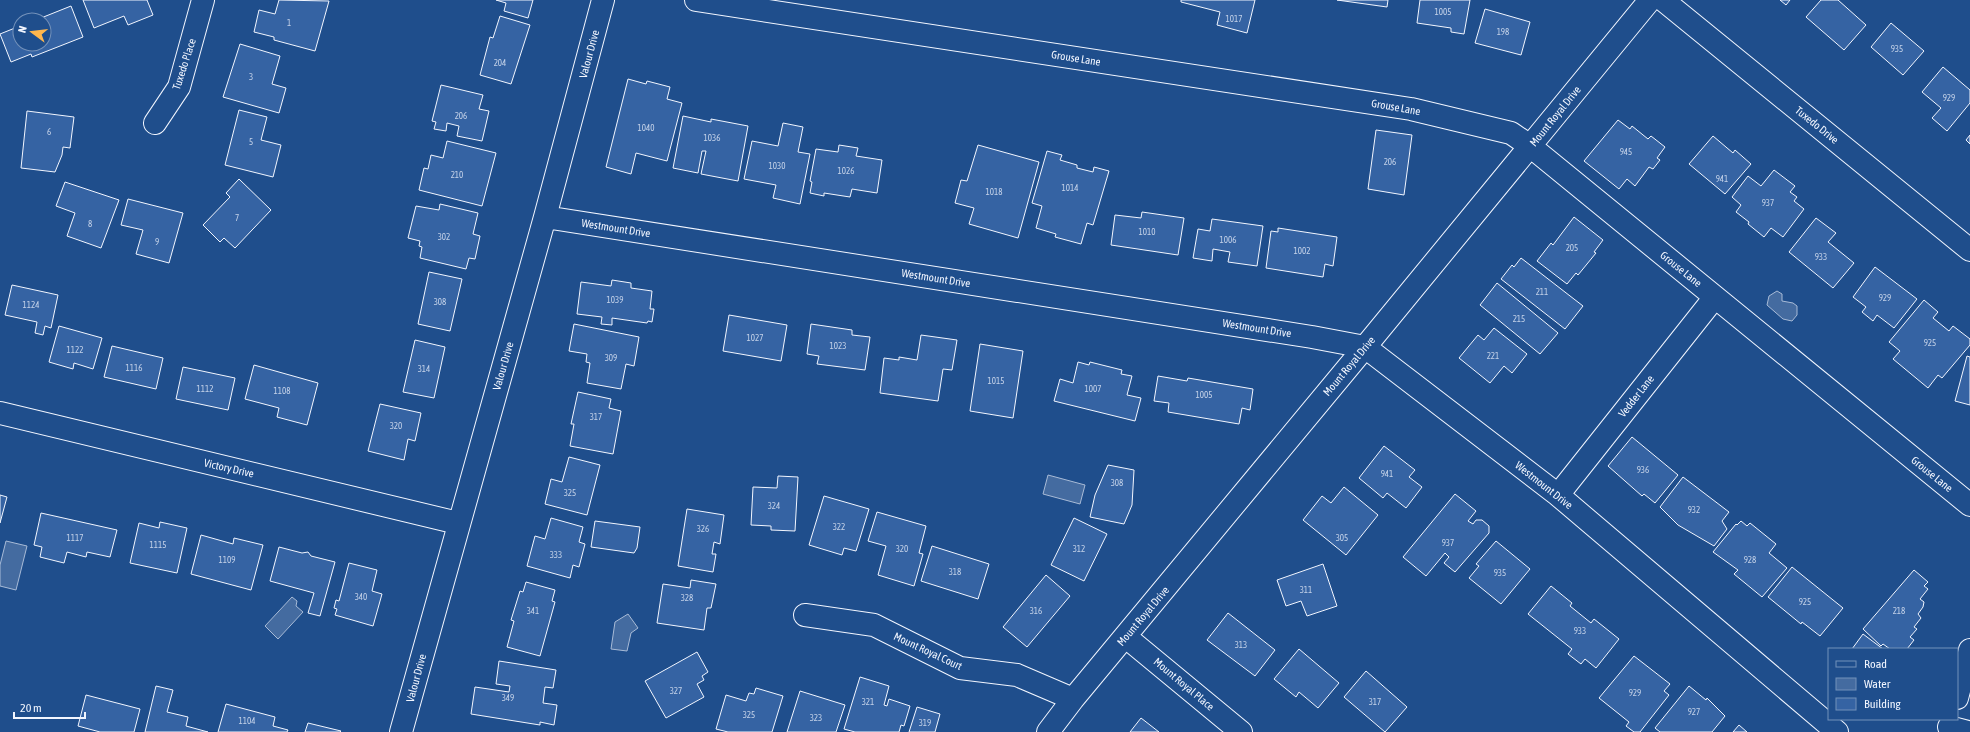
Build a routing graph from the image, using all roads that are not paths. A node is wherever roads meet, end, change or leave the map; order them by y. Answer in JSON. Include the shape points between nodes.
{"nodes":[{"id":1,"x":203,"y":0,"type":"edge"},
{"id":2,"x":603,"y":0,"type":"edge"},
{"id":3,"x":696,"y":0,"type":"edge"},
{"id":4,"x":1650,"y":0,"type":"edge"},
{"id":5,"x":1663,"y":0,"type":"edge"},
{"id":6,"x":155,"y":123,"type":"dead end"},
{"id":7,"x":1530,"y":146,"type":"junction"},
{"id":8,"x":545,"y":217,"type":"junction"},
{"id":9,"x":1970,"y":250,"type":"edge"},
{"id":10,"x":1715,"y":297,"type":"junction"},
{"id":11,"x":1365,"y":347,"type":"junction"},
{"id":12,"x":0,"y":414,"type":"edge"},
{"id":13,"x":1558,"y":495,"type":"junction"},
{"id":14,"x":1970,"y":505,"type":"edge"},
{"id":15,"x":458,"y":523,"type":"junction"},
{"id":16,"x":805,"y":615,"type":"dead end"},
{"id":17,"x":1126,"y":637,"type":"junction"},
{"id":18,"x":1970,"y":650,"type":"edge"},
{"id":19,"x":1958,"y":694,"type":"edge"},
{"id":20,"x":1073,"y":699,"type":"junction"},
{"id":21,"x":401,"y":732,"type":"edge"},
{"id":22,"x":1048,"y":732,"type":"edge"},
{"id":23,"x":1241,"y":732,"type":"edge"},
{"id":24,"x":1837,"y":732,"type":"edge"}],
"edges":[{"from":1,"to":6,"type":"street","name":"Tuxedo Place","via":[[179,87]]},
{"from":2,"to":8,"type":"street","name":"Valour Drive"},
{"from":3,"to":7,"type":"street","name":"Grouse Lane","via":[[1411,109],[1512,133]]},
{"from":4,"to":7,"type":"street","name":"Mount Royal Drive"},
{"from":5,"to":9,"type":"street","name":"Tuxedo Drive"},
{"from":7,"to":10,"type":"street","name":"Grouse Lane"},
{"from":7,"to":11,"type":"street","name":"Mount Royal Drive"},
{"from":8,"to":11,"type":"street","name":"Westmount Drive","via":[[1297,334]]},
{"from":8,"to":15,"type":"street","name":"Valour Drive"},
{"from":10,"to":13,"type":"street","name":"Vedder Lane"},
{"from":10,"to":14,"type":"street","name":"Grouse Lane"},
{"from":11,"to":13,"type":"street","name":"Westmount Drive"},
{"from":11,"to":17,"type":"street","name":"Mount Royal Drive"},
{"from":12,"to":15,"type":"street","name":"Victory Drive"},
{"from":13,"to":24,"type":"street","name":"Westmount Drive"},
{"from":15,"to":21,"type":"street","name":"Valour Drive"},
{"from":16,"to":20,"type":"street","name":"Mount Royal Court","via":[[874,625],[960,668],[1017,675]]},
{"from":17,"to":20,"type":"street","name":"Mount Royal Drive"},
{"from":17,"to":23,"type":"street","name":"Mount Royal Place"},
{"from":18,"to":19,"type":"street"},
{"from":20,"to":22,"type":"street","name":"Mount Royal Drive"}]}
